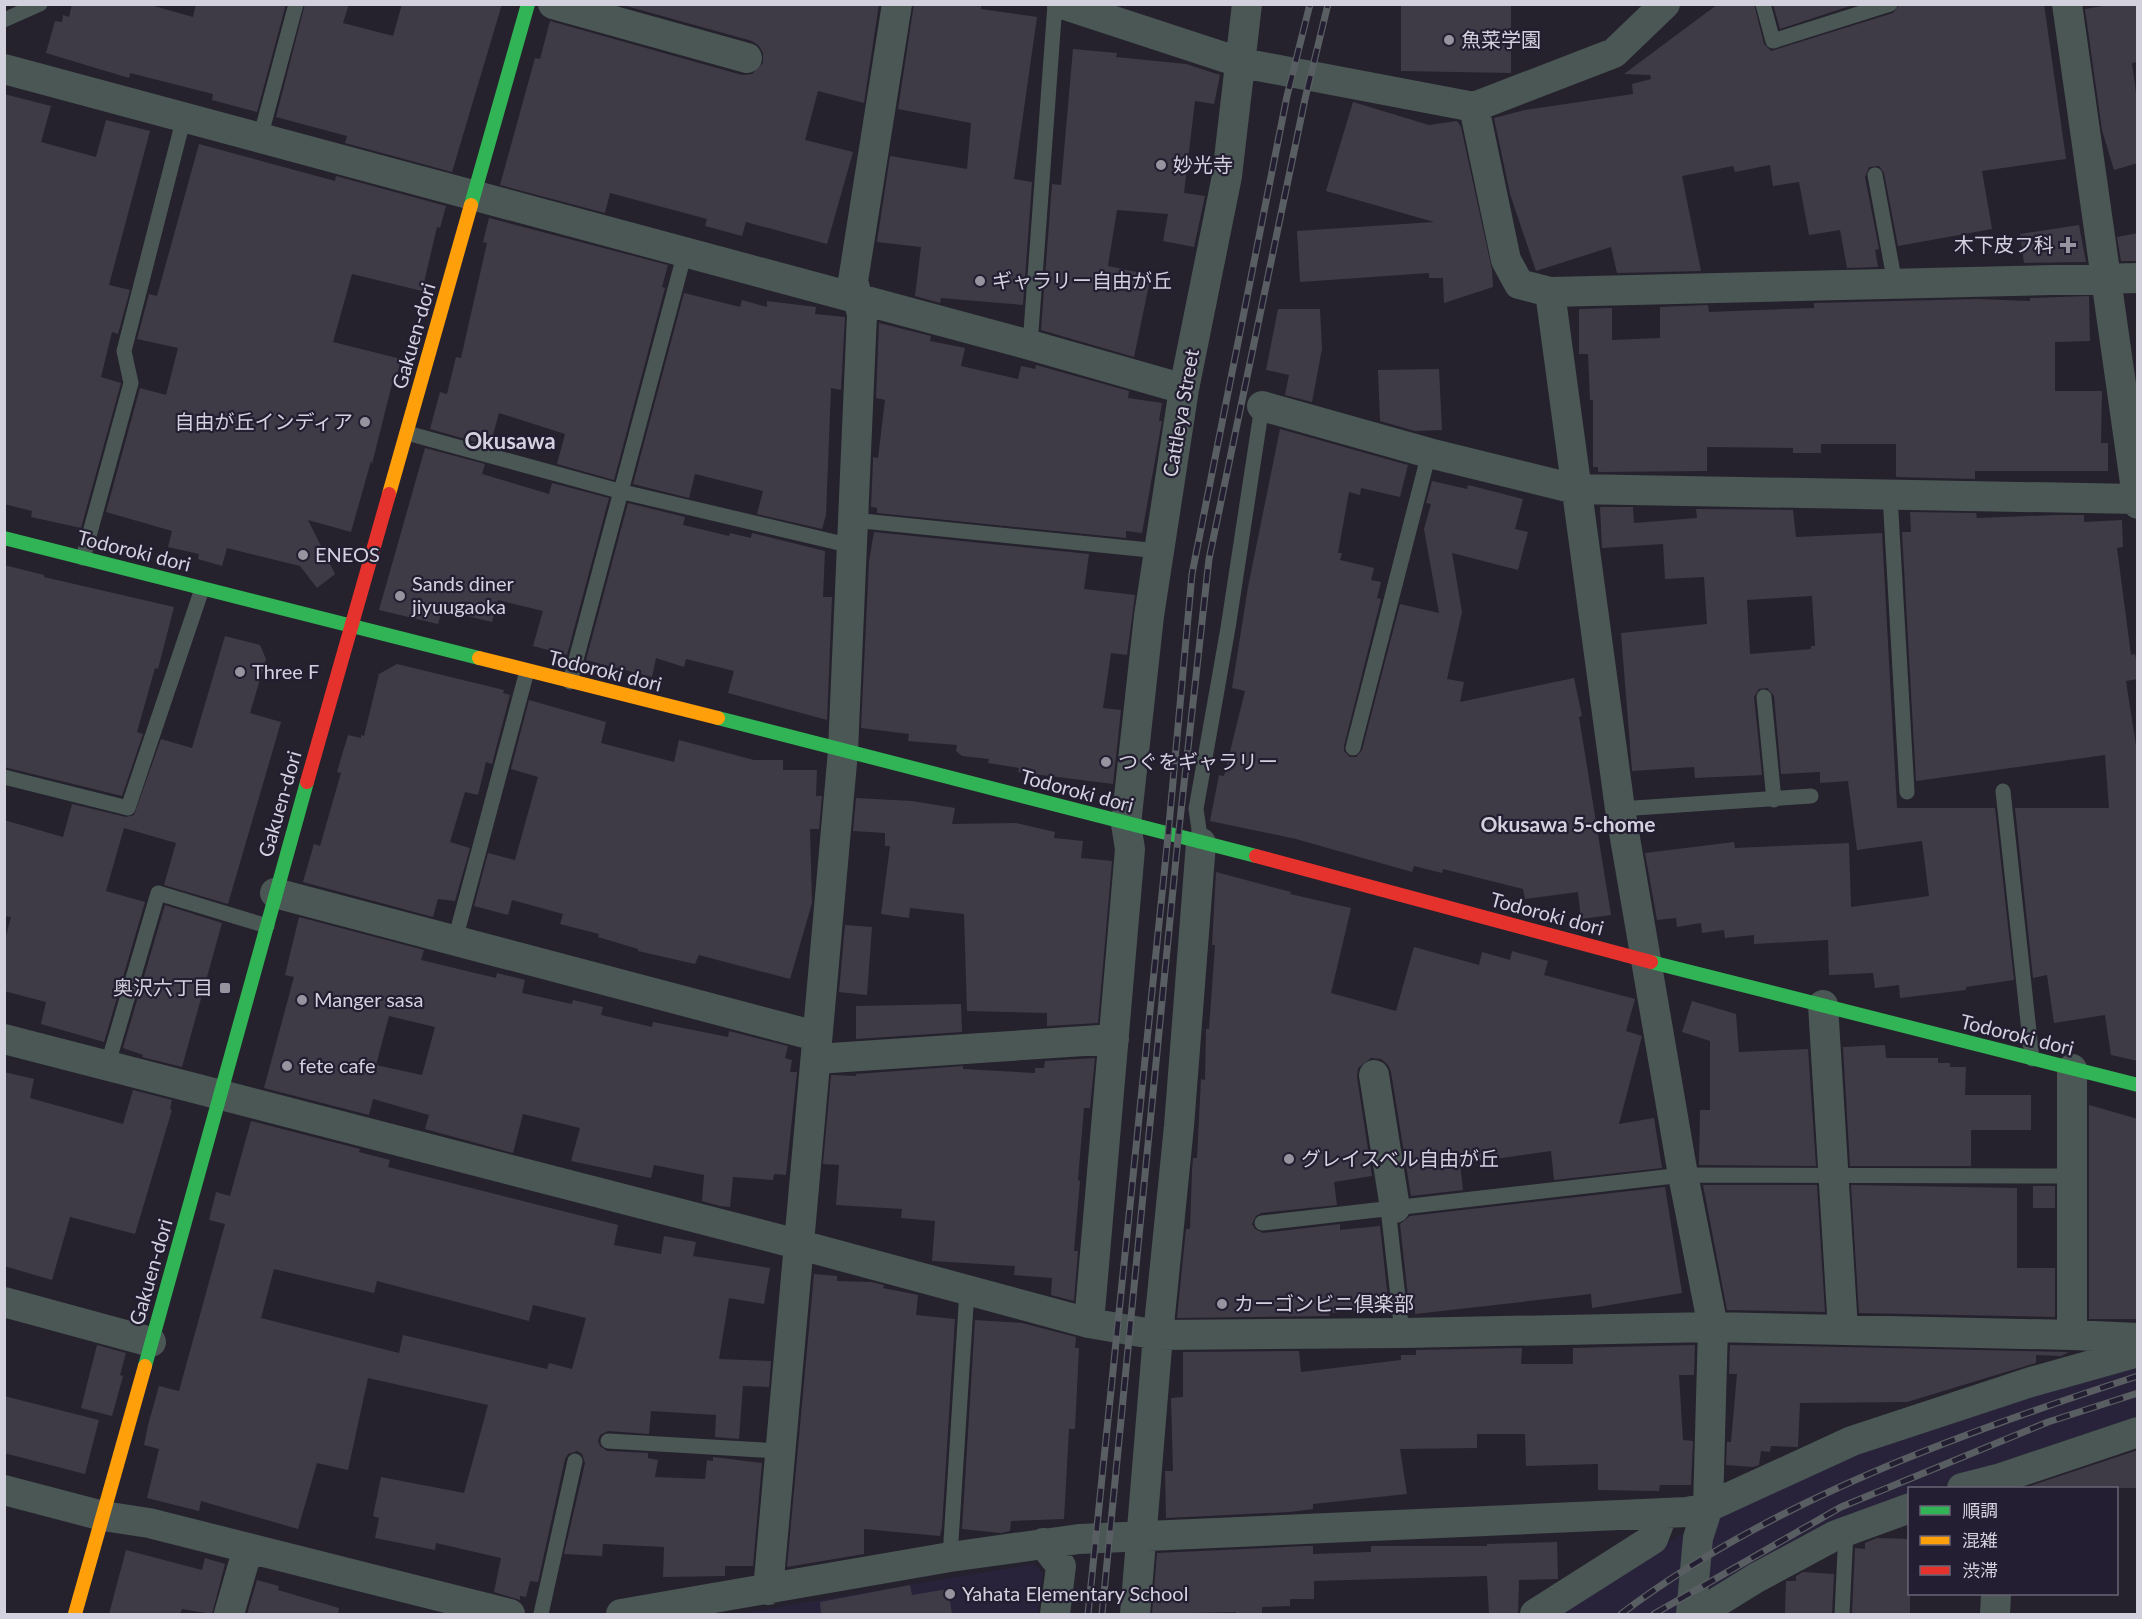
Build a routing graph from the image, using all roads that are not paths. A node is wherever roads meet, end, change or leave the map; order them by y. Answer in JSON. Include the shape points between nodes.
{"nodes":[{"id":1,"x":40,"y":4,"type":"edge"},
{"id":2,"x":296,"y":4,"type":"edge"},
{"id":3,"x":528,"y":4,"type":"edge"},
{"id":4,"x":553,"y":4,"type":"edge"},
{"id":5,"x":897,"y":4,"type":"edge"},
{"id":6,"x":1055,"y":4,"type":"edge"},
{"id":7,"x":1062,"y":4,"type":"edge"},
{"id":8,"x":1247,"y":4,"type":"edge"},
{"id":9,"x":1665,"y":4,"type":"edge"},
{"id":10,"x":1764,"y":4,"type":"edge"},
{"id":11,"x":1890,"y":4,"type":"edge"},
{"id":12,"x":2067,"y":4,"type":"edge"},
{"id":13,"x":1106,"y":12,"type":"edge"},
{"id":14,"x":4,"y":20,"type":"edge"},
{"id":15,"x":747,"y":58,"type":"dead end"},
{"id":16,"x":1242,"y":63,"type":"junction"},
{"id":17,"x":4,"y":69,"type":"edge"},
{"id":18,"x":1474,"y":107,"type":"junction"},
{"id":19,"x":184,"y":117,"type":"junction"},
{"id":20,"x":260,"y":138,"type":"junction"},
{"id":21,"x":1875,"y":175,"type":"dead end"},
{"id":22,"x":473,"y":195,"type":"junction"},
{"id":23,"x":685,"y":252,"type":"junction"},
{"id":24,"x":2138,"y":278,"type":"edge"},
{"id":25,"x":2107,"y":279,"type":"junction"},
{"id":26,"x":1895,"y":284,"type":"junction"},
{"id":27,"x":1550,"y":292,"type":"junction"},
{"id":28,"x":860,"y":299,"type":"junction"},
{"id":29,"x":1030,"y":345,"type":"junction"},
{"id":30,"x":1184,"y":389,"type":"junction"},
{"id":31,"x":1262,"y":406,"type":"joint"},
{"id":32,"x":407,"y":433,"type":"junction"},
{"id":33,"x":1429,"y":453,"type":"junction"},
{"id":34,"x":1575,"y":489,"type":"junction"},
{"id":35,"x":619,"y":491,"type":"junction"},
{"id":36,"x":1890,"y":495,"type":"junction"},
{"id":37,"x":2137,"y":499,"type":"edge"},
{"id":38,"x":2138,"y":504,"type":"edge"},
{"id":39,"x":853,"y":533,"type":"junction"},
{"id":40,"x":4,"y":538,"type":"edge"},
{"id":41,"x":1159,"y":551,"type":"junction"},
{"id":42,"x":83,"y":558,"type":"junction"},
{"id":43,"x":202,"y":589,"type":"junction"},
{"id":44,"x":351,"y":627,"type":"junction"},
{"id":45,"x":527,"y":671,"type":"junction"},
{"id":46,"x":570,"y":682,"type":"junction"},
{"id":47,"x":1764,"y":698,"type":"dead end"},
{"id":48,"x":1353,"y":748,"type":"dead end"},
{"id":49,"x":843,"y":751,"type":"junction"},
{"id":50,"x":4,"y":777,"type":"edge"},
{"id":51,"x":2003,"y":790,"type":"dead end"},
{"id":52,"x":1907,"y":792,"type":"dead end"},
{"id":53,"x":1811,"y":796,"type":"dead end"},
{"id":54,"x":1774,"y":800,"type":"junction"},
{"id":55,"x":1620,"y":809,"type":"junction"},
{"id":56,"x":1126,"y":824,"type":"junction"},
{"id":57,"x":1201,"y":843,"type":"junction"},
{"id":58,"x":275,"y":893,"type":"junction"},
{"id":59,"x":267,"y":926,"type":"junction"},
{"id":60,"x":455,"y":940,"type":"junction"},
{"id":61,"x":1646,"y":959,"type":"junction"},
{"id":62,"x":1823,"y":1005,"type":"junction"},
{"id":63,"x":4,"y":1039,"type":"edge"},
{"id":64,"x":1114,"y":1039,"type":"junction"},
{"id":65,"x":816,"y":1048,"type":"junction"},
{"id":66,"x":2032,"y":1059,"type":"junction"},
{"id":67,"x":107,"y":1067,"type":"junction"},
{"id":68,"x":2072,"y":1069,"type":"junction"},
{"id":69,"x":1374,"y":1075,"type":"dead end"},
{"id":70,"x":2138,"y":1085,"type":"edge"},
{"id":71,"x":222,"y":1096,"type":"junction"},
{"id":72,"x":1683,"y":1175,"type":"junction"},
{"id":73,"x":1833,"y":1175,"type":"junction"},
{"id":74,"x":2072,"y":1176,"type":"junction"},
{"id":75,"x":1391,"y":1208,"type":"junction"},
{"id":76,"x":1262,"y":1223,"type":"dead end"},
{"id":77,"x":797,"y":1244,"type":"junction"},
{"id":78,"x":967,"y":1290,"type":"junction"},
{"id":79,"x":4,"y":1302,"type":"edge"},
{"id":80,"x":1089,"y":1323,"type":"junction"},
{"id":81,"x":1713,"y":1327,"type":"junction"},
{"id":82,"x":1843,"y":1330,"type":"junction"},
{"id":83,"x":1402,"y":1334,"type":"junction"},
{"id":84,"x":1158,"y":1335,"type":"junction"},
{"id":85,"x":2072,"y":1335,"type":"junction"},
{"id":86,"x":2138,"y":1338,"type":"edge"},
{"id":87,"x":151,"y":1342,"type":"junction"},
{"id":88,"x":2138,"y":1352,"type":"edge"},
{"id":89,"x":2138,"y":1432,"type":"edge"},
{"id":90,"x":608,"y":1441,"type":"dead end"},
{"id":91,"x":779,"y":1450,"type":"junction"},
{"id":92,"x":575,"y":1461,"type":"dead end"},
{"id":93,"x":2001,"y":1483,"type":"edge"},
{"id":94,"x":1970,"y":1487,"type":"edge"},
{"id":95,"x":4,"y":1490,"type":"edge"},
{"id":96,"x":1708,"y":1507,"type":"junction"},
{"id":97,"x":1908,"y":1509,"type":"edge"},
{"id":98,"x":1663,"y":1514,"type":"junction"},
{"id":99,"x":103,"y":1516,"type":"junction"},
{"id":100,"x":1846,"y":1531,"type":"junction"},
{"id":101,"x":1141,"y":1536,"type":"junction"},
{"id":102,"x":1043,"y":1543,"type":"junction"},
{"id":103,"x":248,"y":1548,"type":"junction"},
{"id":104,"x":950,"y":1557,"type":"junction"},
{"id":105,"x":768,"y":1590,"type":"junction"},
{"id":106,"x":1996,"y":1595,"type":"edge"},
{"id":107,"x":75,"y":1614,"type":"edge"},
{"id":108,"x":230,"y":1614,"type":"edge"},
{"id":109,"x":510,"y":1614,"type":"edge"},
{"id":110,"x":541,"y":1614,"type":"edge"},
{"id":111,"x":621,"y":1614,"type":"edge"},
{"id":112,"x":1055,"y":1614,"type":"edge"},
{"id":113,"x":1135,"y":1614,"type":"edge"},
{"id":114,"x":1535,"y":1614,"type":"edge"},
{"id":115,"x":1691,"y":1614,"type":"edge"},
{"id":116,"x":1698,"y":1614,"type":"edge"},
{"id":117,"x":1842,"y":1614,"type":"edge"},
{"id":118,"x":1995,"y":1614,"type":"edge"}],
"edges":[{"from":1,"to":14,"type":"lane"},
{"from":2,"to":20,"type":"lane"},
{"from":3,"to":22,"type":"street","name":"Gakuen-dori"},
{"from":4,"to":15,"type":"street"},
{"from":5,"to":28,"type":"street","via":[[853,281]]},
{"from":6,"to":29,"type":"lane"},
{"from":7,"to":13,"type":"street"},
{"from":8,"to":16,"type":"street","name":"Cattleya Street"},
{"from":9,"to":18,"type":"street","via":[[1614,53]]},
{"from":10,"to":11,"type":"lane","via":[[1773,40]]},
{"from":12,"to":25,"type":"street"},
{"from":13,"to":16,"type":"street"},
{"from":16,"to":18,"type":"street"},
{"from":16,"to":30,"type":"street","name":"Cattleya Street","via":[[1227,176]]},
{"from":17,"to":19,"type":"street"},
{"from":18,"to":27,"type":"street","via":[[1506,260],[1519,284]]},
{"from":19,"to":20,"type":"street"},
{"from":19,"to":42,"type":"lane","via":[[124,351],[131,383]]},
{"from":20,"to":22,"type":"street"},
{"from":21,"to":26,"type":"lane"},
{"from":22,"to":23,"type":"street"},
{"from":22,"to":32,"type":"street","name":"Gakuen-dori"},
{"from":23,"to":28,"type":"street"},
{"from":23,"to":35,"type":"lane"},
{"from":24,"to":25,"type":"street"},
{"from":25,"to":26,"type":"street"},
{"from":25,"to":37,"type":"street"},
{"from":26,"to":27,"type":"street"},
{"from":27,"to":34,"type":"street"},
{"from":28,"to":29,"type":"street"},
{"from":28,"to":39,"type":"street"},
{"from":29,"to":30,"type":"street"},
{"from":30,"to":41,"type":"street","name":"Cattleya Street"},
{"from":31,"to":33,"type":"street"},
{"from":31,"to":57,"type":"lane","via":[[1196,809]]},
{"from":32,"to":35,"type":"lane"},
{"from":32,"to":44,"type":"street","name":"Gakuen-dori"},
{"from":33,"to":34,"type":"street"},
{"from":33,"to":48,"type":"lane"},
{"from":34,"to":36,"type":"street"},
{"from":34,"to":55,"type":"street"},
{"from":35,"to":39,"type":"lane"},
{"from":35,"to":46,"type":"lane"},
{"from":36,"to":37,"type":"street"},
{"from":36,"to":52,"type":"lane"},
{"from":37,"to":38,"type":"street"},
{"from":39,"to":41,"type":"lane"},
{"from":39,"to":49,"type":"street"},
{"from":40,"to":42,"type":"street","name":"Todoroki dori"},
{"from":41,"to":56,"type":"street","name":"Cattleya Street"},
{"from":42,"to":43,"type":"street","name":"Todoroki dori"},
{"from":43,"to":44,"type":"street","name":"Todoroki dori"},
{"from":43,"to":50,"type":"lane","via":[[128,808]]},
{"from":44,"to":45,"type":"street","name":"Todoroki dori"},
{"from":44,"to":58,"type":"street","name":"Gakuen-dori"},
{"from":45,"to":46,"type":"street","name":"Todoroki dori"},
{"from":45,"to":60,"type":"lane"},
{"from":46,"to":49,"type":"street","name":"Todoroki dori"},
{"from":47,"to":54,"type":"lane"},
{"from":49,"to":56,"type":"street","name":"Todoroki dori"},
{"from":49,"to":65,"type":"street"},
{"from":51,"to":66,"type":"lane"},
{"from":53,"to":54,"type":"lane"},
{"from":54,"to":55,"type":"lane"},
{"from":55,"to":61,"type":"street"},
{"from":56,"to":57,"type":"street","name":"Todoroki dori"},
{"from":56,"to":64,"type":"street","name":"Cattleya Street","via":[[1130,849]]},
{"from":57,"to":61,"type":"street","name":"Todoroki dori"},
{"from":57,"to":84,"type":"street"},
{"from":58,"to":59,"type":"street","name":"Gakuen-dori"},
{"from":58,"to":60,"type":"street"},
{"from":59,"to":67,"type":"lane","via":[[158,893]]},
{"from":59,"to":71,"type":"street","name":"Gakuen-dori"},
{"from":60,"to":65,"type":"street"},
{"from":61,"to":62,"type":"street","name":"Todoroki dori"},
{"from":61,"to":72,"type":"street"},
{"from":62,"to":66,"type":"street","name":"Todoroki dori"},
{"from":62,"to":73,"type":"street"},
{"from":63,"to":67,"type":"street"},
{"from":64,"to":65,"type":"street"},
{"from":64,"to":80,"type":"street","name":"Cattleya Street"},
{"from":65,"to":77,"type":"street"},
{"from":66,"to":68,"type":"street","name":"Todoroki dori"},
{"from":67,"to":71,"type":"street"},
{"from":68,"to":70,"type":"street","name":"Todoroki dori"},
{"from":68,"to":74,"type":"street"},
{"from":69,"to":75,"type":"street"},
{"from":71,"to":77,"type":"street"},
{"from":71,"to":87,"type":"street","name":"Gakuen-dori"},
{"from":72,"to":73,"type":"lane"},
{"from":72,"to":75,"type":"lane"},
{"from":72,"to":81,"type":"street"},
{"from":73,"to":74,"type":"lane"},
{"from":73,"to":82,"type":"street"},
{"from":74,"to":85,"type":"street"},
{"from":75,"to":76,"type":"lane"},
{"from":75,"to":83,"type":"lane"},
{"from":77,"to":78,"type":"street"},
{"from":77,"to":91,"type":"street"},
{"from":78,"to":80,"type":"street"},
{"from":78,"to":104,"type":"lane"},
{"from":79,"to":87,"type":"street"},
{"from":80,"to":84,"type":"street"},
{"from":81,"to":82,"type":"street"},
{"from":81,"to":83,"type":"street"},
{"from":81,"to":96,"type":"street"},
{"from":82,"to":85,"type":"street"},
{"from":83,"to":84,"type":"street"},
{"from":84,"to":101,"type":"street"},
{"from":85,"to":86,"type":"street"},
{"from":87,"to":99,"type":"street","name":"Gakuen-dori"},
{"from":88,"to":96,"type":"street","via":[[2031,1382],[1852,1441]]},
{"from":89,"to":93,"type":"street"},
{"from":90,"to":91,"type":"lane"},
{"from":91,"to":105,"type":"street"},
{"from":92,"to":110,"type":"lane"},
{"from":93,"to":94,"type":"street"},
{"from":95,"to":99,"type":"street"},
{"from":96,"to":98,"type":"street"},
{"from":96,"to":115,"type":"street","via":[[1698,1538]]},
{"from":97,"to":100,"type":"street"},
{"from":98,"to":101,"type":"street"},
{"from":98,"to":114,"type":"street","via":[[1653,1539]]},
{"from":99,"to":103,"type":"street","via":[[149,1523]]},
{"from":99,"to":107,"type":"street","name":"Gakuen-dori"},
{"from":100,"to":116,"type":"street","via":[[1756,1578]]},
{"from":100,"to":117,"type":"lane"},
{"from":101,"to":102,"type":"street"},
{"from":101,"to":113,"type":"street"},
{"from":102,"to":104,"type":"street"},
{"from":102,"to":112,"type":"street","via":[[1061,1566]]},
{"from":103,"to":108,"type":"street"},
{"from":103,"to":109,"type":"street"},
{"from":104,"to":105,"type":"street"},
{"from":105,"to":111,"type":"street"},
{"from":106,"to":118,"type":"street"}]}
